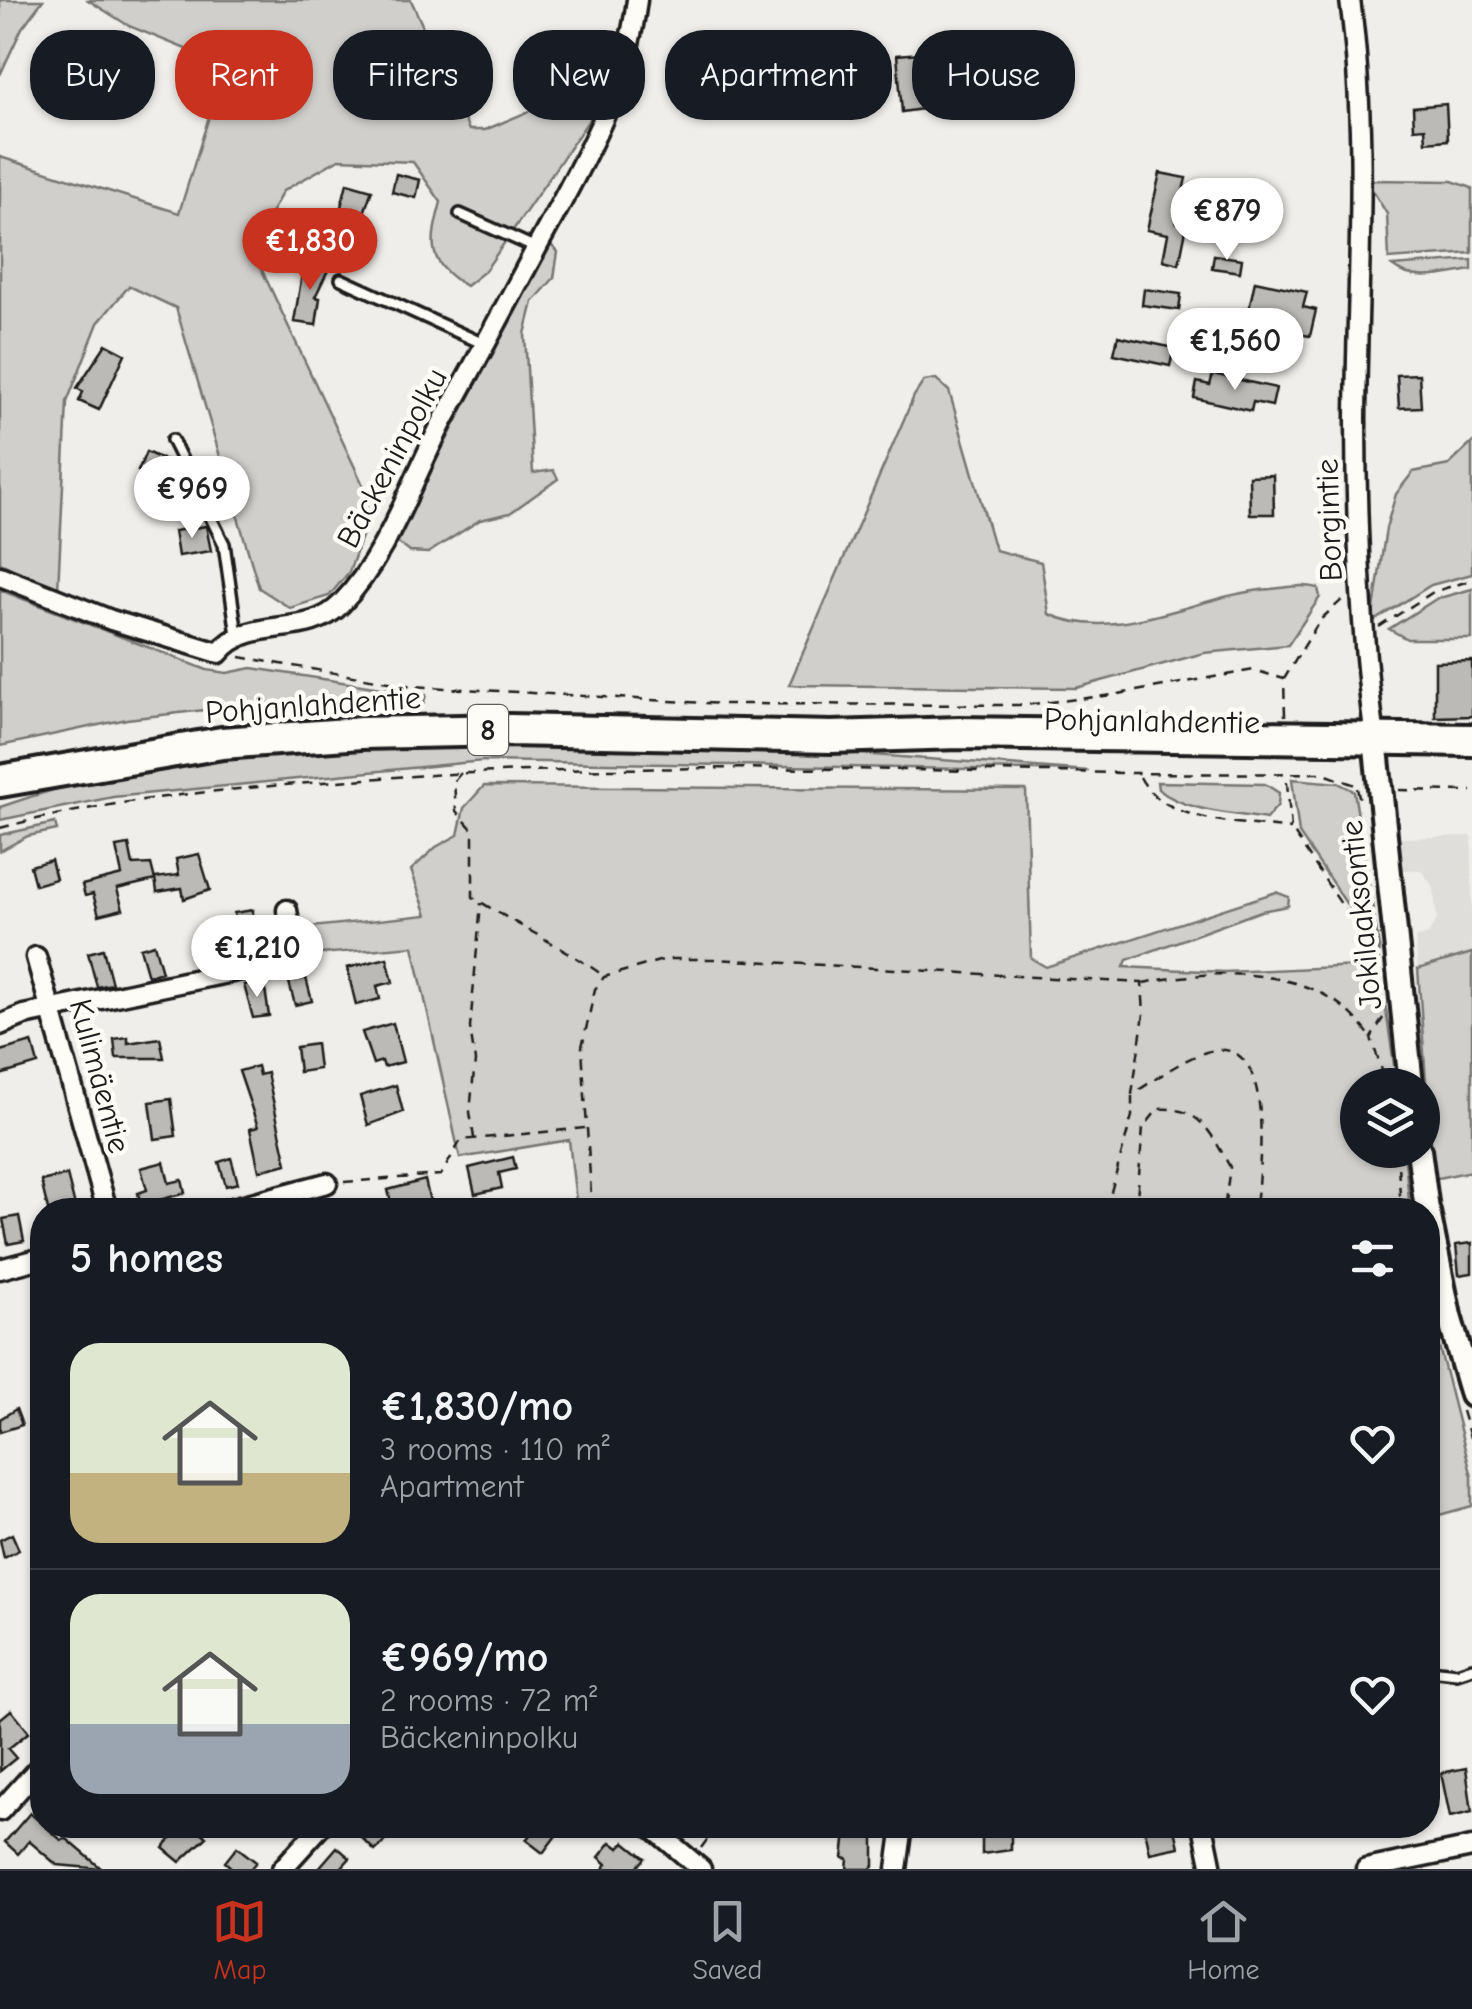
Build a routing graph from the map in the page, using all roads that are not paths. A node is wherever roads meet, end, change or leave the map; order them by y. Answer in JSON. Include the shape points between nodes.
{"nodes":[{"id":1,"x":637,"y":0,"type":"edge"},
{"id":2,"x":1350,"y":0,"type":"edge"},
{"id":3,"x":460,"y":214,"type":"dead end"},
{"id":4,"x":536,"y":248,"type":"junction"},
{"id":5,"x":341,"y":279,"type":"dead end"},
{"id":6,"x":486,"y":345,"type":"junction"},
{"id":7,"x":172,"y":440,"type":"dead end"},
{"id":8,"x":0,"y":576,"type":"edge"},
{"id":9,"x":237,"y":635,"type":"junction"},
{"id":10,"x":1472,"y":740,"type":"edge"},
{"id":11,"x":1376,"y":750,"type":"junction"},
{"id":12,"x":1472,"y":761,"type":"edge"},
{"id":13,"x":100,"y":764,"type":"junction"},
{"id":14,"x":0,"y":780,"type":"edge"},
{"id":15,"x":0,"y":797,"type":"edge"},
{"id":16,"x":287,"y":910,"type":"dead end"},
{"id":17,"x":36,"y":957,"type":"dead end"},
{"id":18,"x":51,"y":1011,"type":"junction"},
{"id":19,"x":0,"y":1025,"type":"edge"},
{"id":20,"x":1409,"y":1068,"type":"edge"},
{"id":21,"x":1421,"y":1168,"type":"edge"},
{"id":22,"x":327,"y":1183,"type":"road end"},
{"id":23,"x":103,"y":1198,"type":"edge"},
{"id":24,"x":270,"y":1198,"type":"edge"},
{"id":25,"x":1425,"y":1198,"type":"edge"},
{"id":26,"x":30,"y":1261,"type":"edge"},
{"id":27,"x":0,"y":1269,"type":"edge"},
{"id":28,"x":1440,"y":1273,"type":"edge"},
{"id":29,"x":1472,"y":1396,"type":"edge"},
{"id":30,"x":1472,"y":1668,"type":"edge"},
{"id":31,"x":1440,"y":1676,"type":"edge"},
{"id":32,"x":30,"y":1777,"type":"edge"},
{"id":33,"x":0,"y":1811,"type":"edge"},
{"id":34,"x":310,"y":1838,"type":"edge"},
{"id":35,"x":665,"y":1838,"type":"edge"},
{"id":36,"x":902,"y":1838,"type":"edge"},
{"id":37,"x":1206,"y":1838,"type":"edge"},
{"id":38,"x":1472,"y":1848,"type":"edge"},
{"id":39,"x":697,"y":1864,"type":"edge"},
{"id":40,"x":282,"y":1869,"type":"edge"},
{"id":41,"x":897,"y":1869,"type":"edge"},
{"id":42,"x":1212,"y":1869,"type":"edge"},
{"id":43,"x":1366,"y":1869,"type":"edge"}],
"edges":[{"from":1,"to":4,"type":"street","name":"Bäckeninpolku","via":[[606,114]]},
{"from":2,"to":11,"type":"street","name":"Borgintie","via":[[1363,133],[1356,422],[1362,639]]},
{"from":3,"to":4,"type":"lane"},
{"from":4,"to":6,"type":"street","name":"Bäckeninpolku"},
{"from":5,"to":6,"type":"lane"},
{"from":6,"to":9,"type":"street","name":"Bäckeninpolku","via":[[343,602],[330,615],[300,625]]},
{"from":7,"to":9,"type":"lane","via":[[224,544]]},
{"from":8,"to":9,"type":"street","via":[[219,653]]},
{"from":10,"to":11,"type":"highway","name":"Pohjanlahdentie","number":"8"},
{"from":11,"to":12,"type":"highway","name":"Pohjanlahdentie","number":"8"},
{"from":11,"to":13,"type":"highway","name":"Pohjanlahdentie","number":"8","via":[[960,733],[510,730],[222,744]]},
{"from":11,"to":20,"type":"street","name":"Jokilaaksontie"},
{"from":13,"to":14,"type":"highway","name":"Pohjanlahdentie","number":"8"},
{"from":13,"to":15,"type":"highway","name":"Pohjanlahdentie","number":"8"},
{"from":16,"to":18,"type":"street","via":[[292,942],[280,962]]},
{"from":17,"to":18,"type":"street","name":"Kulimäentie"},
{"from":18,"to":19,"type":"street"},
{"from":18,"to":23,"type":"street","name":"Kulimäentie"},
{"from":21,"to":25,"type":"street"},
{"from":22,"to":24,"type":"street"},
{"from":26,"to":27,"type":"street"},
{"from":28,"to":29,"type":"street"},
{"from":30,"to":31,"type":"lane"},
{"from":32,"to":33,"type":"street"},
{"from":34,"to":40,"type":"street"},
{"from":35,"to":39,"type":"street"},
{"from":36,"to":41,"type":"street"},
{"from":37,"to":42,"type":"street"},
{"from":38,"to":43,"type":"street"}]}
